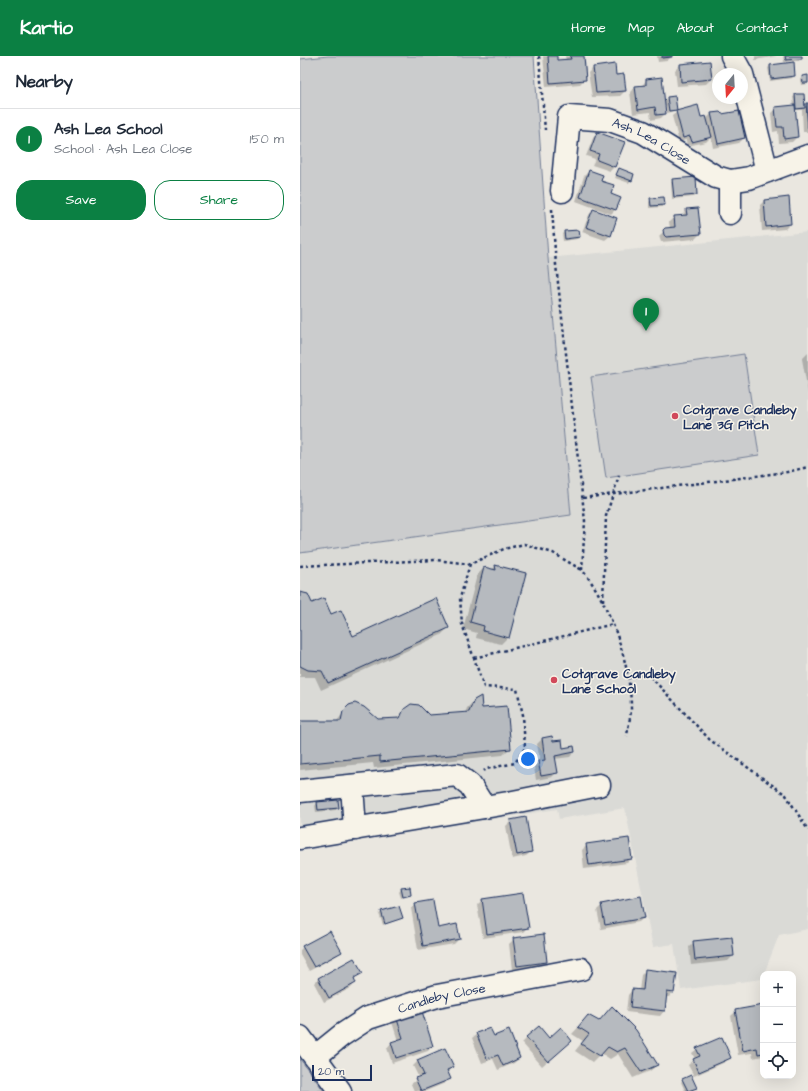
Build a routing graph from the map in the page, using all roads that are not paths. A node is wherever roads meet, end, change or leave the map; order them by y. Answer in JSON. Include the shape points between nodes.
{"nodes":[{"id":1,"x":732,"y":56,"type":"edge"},
{"id":2,"x":808,"y":156,"type":"edge"},
{"id":3,"x":767,"y":171,"type":"junction"},
{"id":4,"x":730,"y":181,"type":"junction"},
{"id":5,"x":557,"y":197,"type":"road end"},
{"id":6,"x":730,"y":213,"type":"dead end"},
{"id":7,"x":599,"y":785,"type":"dead end"},
{"id":8,"x":352,"y":786,"type":"junction"},
{"id":9,"x":300,"y":791,"type":"edge"},
{"id":10,"x":484,"y":807,"type":"junction"},
{"id":11,"x":355,"y":829,"type":"junction"},
{"id":12,"x":300,"y":838,"type":"edge"},
{"id":13,"x":580,"y":969,"type":"dead end"},
{"id":14,"x":300,"y":1037,"type":"edge"},
{"id":15,"x":316,"y":1056,"type":"junction"},
{"id":16,"x":340,"y":1091,"type":"edge"}],
"edges":[{"from":1,"to":3,"type":"street","via":[[742,74]]},
{"from":2,"to":3,"type":"street","name":"Ash Lea Close"},
{"from":3,"to":4,"type":"street","name":"Ash Lea Close","via":[[749,178]]},
{"from":4,"to":5,"type":"street","name":"Ash Lea Close","via":[[716,177],[643,132],[610,120],[569,117]]},
{"from":4,"to":6,"type":"street"},
{"from":7,"to":10,"type":"street"},
{"from":8,"to":9,"type":"street"},
{"from":8,"to":10,"type":"street","via":[[457,775],[470,785]]},
{"from":8,"to":11,"type":"street"},
{"from":10,"to":11,"type":"street"},
{"from":11,"to":12,"type":"street"},
{"from":13,"to":15,"type":"street","name":"Candleby Close","via":[[437,996],[368,1018]]},
{"from":14,"to":15,"type":"street"},
{"from":15,"to":16,"type":"street"}]}
